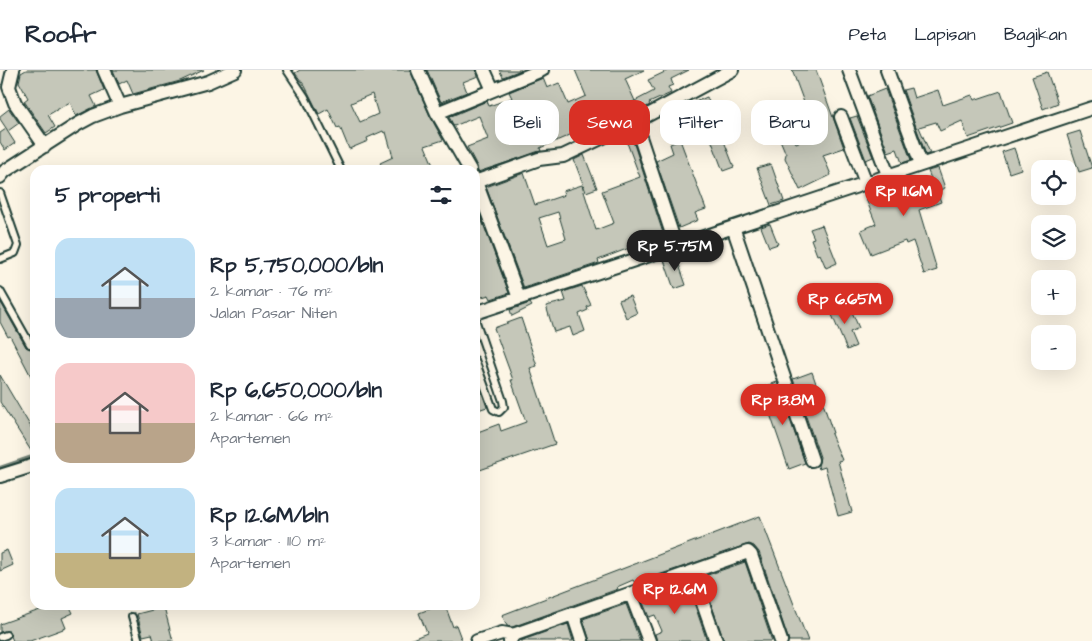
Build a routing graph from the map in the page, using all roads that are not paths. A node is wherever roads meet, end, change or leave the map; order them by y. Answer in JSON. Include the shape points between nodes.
{"nodes":[{"id":1,"x":13,"y":70,"type":"edge"},
{"id":2,"x":104,"y":70,"type":"edge"},
{"id":3,"x":235,"y":70,"type":"edge"},
{"id":4,"x":287,"y":70,"type":"edge"},
{"id":5,"x":418,"y":70,"type":"edge"},
{"id":6,"x":484,"y":70,"type":"edge"},
{"id":7,"x":542,"y":70,"type":"edge"},
{"id":8,"x":732,"y":70,"type":"edge"},
{"id":9,"x":849,"y":70,"type":"edge"},
{"id":10,"x":887,"y":70,"type":"edge"},
{"id":11,"x":493,"y":90,"type":"junction"},
{"id":12,"x":120,"y":106,"type":"junction"},
{"id":13,"x":1092,"y":108,"type":"edge"},
{"id":14,"x":437,"y":113,"type":"junction"},
{"id":15,"x":650,"y":114,"type":"edge"},
{"id":16,"x":840,"y":117,"type":"dead end"},
{"id":17,"x":586,"y":145,"type":"edge"},
{"id":18,"x":642,"y":145,"type":"edge"},
{"id":19,"x":45,"y":146,"type":"junction"},
{"id":20,"x":921,"y":164,"type":"junction"},
{"id":21,"x":339,"y":165,"type":"edge"},
{"id":22,"x":467,"y":165,"type":"edge"},
{"id":23,"x":888,"y":175,"type":"junction"},
{"id":24,"x":0,"y":177,"type":"edge"},
{"id":25,"x":480,"y":180,"type":"edge"},
{"id":26,"x":866,"y":183,"type":"junction"},
{"id":27,"x":480,"y":192,"type":"edge"},
{"id":28,"x":0,"y":193,"type":"edge"},
{"id":29,"x":733,"y":227,"type":"junction"},
{"id":30,"x":676,"y":246,"type":"junction"},
{"id":31,"x":0,"y":259,"type":"edge"},
{"id":32,"x":0,"y":291,"type":"edge"},
{"id":33,"x":519,"y":298,"type":"junction"},
{"id":34,"x":480,"y":310,"type":"edge"},
{"id":35,"x":480,"y":333,"type":"edge"},
{"id":36,"x":482,"y":339,"type":"joint"},
{"id":37,"x":30,"y":344,"type":"dead end"},
{"id":38,"x":480,"y":373,"type":"edge"},
{"id":39,"x":812,"y":460,"type":"dead end"},
{"id":40,"x":30,"y":466,"type":"edge"},
{"id":41,"x":0,"y":476,"type":"edge"},
{"id":42,"x":692,"y":572,"type":"junction"},
{"id":43,"x":631,"y":594,"type":"junction"},
{"id":44,"x":573,"y":614,"type":"junction"},
{"id":45,"x":132,"y":618,"type":"dead end"},
{"id":46,"x":511,"y":638,"type":"edge"},
{"id":47,"x":139,"y":641,"type":"edge"},
{"id":48,"x":477,"y":641,"type":"edge"},
{"id":49,"x":582,"y":641,"type":"edge"},
{"id":50,"x":649,"y":641,"type":"edge"},
{"id":51,"x":716,"y":641,"type":"edge"},
{"id":52,"x":781,"y":641,"type":"edge"}],
"edges":[{"from":1,"to":19,"type":"street","via":[[8,87],[15,104]]},
{"from":2,"to":12,"type":"street"},
{"from":3,"to":12,"type":"street","via":[[208,82]]},
{"from":4,"to":21,"type":"lane","via":[[305,97]]},
{"from":5,"to":14,"type":"street"},
{"from":6,"to":11,"type":"street"},
{"from":7,"to":11,"type":"street"},
{"from":8,"to":15,"type":"street"},
{"from":9,"to":23,"type":"street"},
{"from":10,"to":20,"type":"street"},
{"from":11,"to":14,"type":"street"},
{"from":12,"to":19,"type":"street","via":[[78,124]]},
{"from":13,"to":20,"type":"street"},
{"from":14,"to":22,"type":"street"},
{"from":16,"to":26,"type":"street"},
{"from":17,"to":25,"type":"street","via":[[563,156],[539,160]]},
{"from":18,"to":30,"type":"street"},
{"from":19,"to":24,"type":"street"},
{"from":20,"to":23,"type":"street"},
{"from":23,"to":26,"type":"street"},
{"from":26,"to":29,"type":"street"},
{"from":27,"to":33,"type":"street"},
{"from":28,"to":31,"type":"lane","via":[[18,245],[15,253]]},
{"from":29,"to":30,"type":"street"},
{"from":29,"to":39,"type":"street"},
{"from":30,"to":33,"type":"street"},
{"from":32,"to":37,"type":"lane"},
{"from":33,"to":34,"type":"street"},
{"from":35,"to":36,"type":"lane"},
{"from":36,"to":38,"type":"lane","via":[[503,401],[500,411],[493,408]]},
{"from":40,"to":41,"type":"street"},
{"from":42,"to":43,"type":"street"},
{"from":42,"to":51,"type":"street"},
{"from":42,"to":52,"type":"street","via":[[745,552],[750,553]]},
{"from":43,"to":44,"type":"street"},
{"from":43,"to":50,"type":"street"},
{"from":44,"to":46,"type":"street"},
{"from":44,"to":49,"type":"street"},
{"from":45,"to":47,"type":"lane"},
{"from":46,"to":48,"type":"street","via":[[502,632]]}]}
